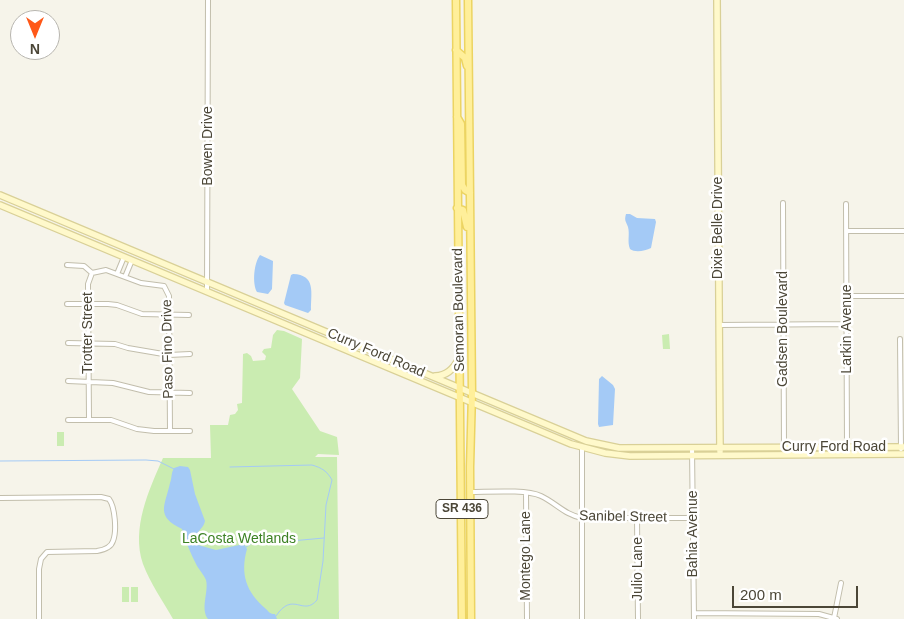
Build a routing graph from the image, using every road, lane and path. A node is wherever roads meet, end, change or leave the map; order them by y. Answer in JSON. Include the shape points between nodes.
{"nodes":[{"id":1,"x":208,"y":0,"type":"edge"},
{"id":2,"x":456,"y":0,"type":"edge"},
{"id":3,"x":468,"y":0,"type":"edge"},
{"id":4,"x":717,"y":0,"type":"edge"},
{"id":5,"x":456,"y":50,"type":"junction"},
{"id":6,"x":469,"y":72,"type":"junction"},
{"id":7,"x":456,"y":116,"type":"junction"},
{"id":8,"x":470,"y":193,"type":"junction"},
{"id":9,"x":0,"y":196,"type":"edge"},
{"id":10,"x":783,"y":203,"type":"dead end"},
{"id":11,"x":846,"y":204,"type":"dead end"},
{"id":12,"x":0,"y":205,"type":"edge"},
{"id":13,"x":457,"y":208,"type":"junction"},
{"id":14,"x":42,"y":223,"type":"junction"},
{"id":15,"x":79,"y":229,"type":"junction"},
{"id":16,"x":846,"y":231,"type":"junction"},
{"id":17,"x":904,"y":231,"type":"edge"},
{"id":18,"x":64,"y":232,"type":"junction"},
{"id":19,"x":470,"y":235,"type":"junction"},
{"id":20,"x":126,"y":248,"type":"junction"},
{"id":21,"x":124,"y":257,"type":"junction"},
{"id":22,"x":132,"y":260,"type":"junction"},
{"id":23,"x":67,"y":265,"type":"dead end"},
{"id":24,"x":172,"y":268,"type":"junction"},
{"id":25,"x":92,"y":273,"type":"junction"},
{"id":26,"x":117,"y":274,"type":"junction"},
{"id":27,"x":125,"y":277,"type":"junction"},
{"id":28,"x":208,"y":282,"type":"junction"},
{"id":29,"x":207,"y":292,"type":"junction"},
{"id":30,"x":846,"y":296,"type":"junction"},
{"id":31,"x":904,"y":296,"type":"edge"},
{"id":32,"x":67,"y":304,"type":"dead end"},
{"id":33,"x":88,"y":305,"type":"junction"},
{"id":34,"x":189,"y":315,"type":"dead end"},
{"id":35,"x":169,"y":316,"type":"junction"},
{"id":36,"x":271,"y":319,"type":"junction"},
{"id":37,"x":783,"y":324,"type":"junction"},
{"id":38,"x":847,"y":324,"type":"junction"},
{"id":39,"x":719,"y":325,"type":"junction"},
{"id":40,"x":320,"y":330,"type":"junction"},
{"id":41,"x":319,"y":339,"type":"junction"},
{"id":42,"x":900,"y":339,"type":"dead end"},
{"id":43,"x":88,"y":342,"type":"junction"},
{"id":44,"x":68,"y":343,"type":"dead end"},
{"id":45,"x":374,"y":352,"type":"junction"},
{"id":46,"x":190,"y":354,"type":"dead end"},
{"id":47,"x":169,"y":355,"type":"junction"},
{"id":48,"x":459,"y":358,"type":"junction"},
{"id":49,"x":431,"y":376,"type":"junction"},
{"id":50,"x":68,"y":381,"type":"dead end"},
{"id":51,"x":89,"y":381,"type":"junction"},
{"id":52,"x":460,"y":388,"type":"junction"},
{"id":53,"x":169,"y":393,"type":"junction"},
{"id":54,"x":190,"y":393,"type":"dead end"},
{"id":55,"x":472,"y":393,"type":"junction"},
{"id":56,"x":460,"y":398,"type":"junction"},
{"id":57,"x":472,"y":403,"type":"junction"},
{"id":58,"x":89,"y":419,"type":"junction"},
{"id":59,"x":68,"y":420,"type":"dead end"},
{"id":60,"x":170,"y":431,"type":"junction"},
{"id":61,"x":190,"y":431,"type":"dead end"},
{"id":62,"x":582,"y":447,"type":"junction"},
{"id":63,"x":847,"y":447,"type":"junction"},
{"id":64,"x":902,"y":447,"type":"edge"},
{"id":65,"x":619,"y":448,"type":"junction"},
{"id":66,"x":692,"y":448,"type":"junction"},
{"id":67,"x":720,"y":448,"type":"junction"},
{"id":68,"x":765,"y":448,"type":"junction"},
{"id":69,"x":784,"y":448,"type":"junction"},
{"id":70,"x":849,"y":454,"type":"junction"},
{"id":71,"x":903,"y":454,"type":"edge"},
{"id":72,"x":765,"y":455,"type":"junction"},
{"id":73,"x":784,"y":455,"type":"junction"},
{"id":74,"x":693,"y":456,"type":"junction"},
{"id":75,"x":720,"y":456,"type":"junction"},
{"id":76,"x":470,"y":492,"type":"junction"},
{"id":77,"x":526,"y":493,"type":"junction"},
{"id":78,"x":0,"y":498,"type":"edge"},
{"id":79,"x":582,"y":518,"type":"junction"},
{"id":80,"x":638,"y":518,"type":"junction"},
{"id":81,"x":693,"y":518,"type":"junction"},
{"id":82,"x":841,"y":582,"type":"dead end"},
{"id":83,"x":694,"y":613,"type":"junction"},
{"id":84,"x":751,"y":617,"type":"edge"},
{"id":85,"x":836,"y":618,"type":"edge"},
{"id":86,"x":39,"y":619,"type":"edge"},
{"id":87,"x":462,"y":619,"type":"edge"},
{"id":88,"x":471,"y":619,"type":"edge"},
{"id":89,"x":527,"y":619,"type":"edge"},
{"id":90,"x":582,"y":619,"type":"edge"},
{"id":91,"x":638,"y":619,"type":"edge"},
{"id":92,"x":694,"y":619,"type":"edge"}],
"edges":[{"from":1,"to":28,"type":"street","name":"Bowen Drive"},
{"from":2,"to":5,"type":"main road","name":"Semoran Boulevard","number":"SR 436"},
{"from":3,"to":6,"type":"main road","name":"Semoran Boulevard","number":"SR 436"},
{"from":4,"to":39,"type":"main road","name":"Dixie Belle Drive"},
{"from":5,"to":6,"type":"main road","via":[[464,58]]},
{"from":5,"to":7,"type":"main road","name":"Semoran Boulevard","number":"SR 436"},
{"from":6,"to":8,"type":"main road","name":"Semoran Boulevard","number":"SR 436"},
{"from":7,"to":8,"type":"main road","via":[[461,124],[462,185]]},
{"from":7,"to":13,"type":"main road","name":"Semoran Boulevard","number":"SR 436"},
{"from":8,"to":19,"type":"main road","name":"Semoran Boulevard","number":"SR 436"},
{"from":9,"to":15,"type":"main road","name":"Curry Ford Road"},
{"from":10,"to":37,"type":"street","name":"Gadsen Boulevard"},
{"from":11,"to":16,"type":"street","name":"Larkin Avenue"},
{"from":12,"to":14,"type":"main road","name":"Curry Ford Road"},
{"from":13,"to":19,"type":"main road","via":[[463,210]]},
{"from":13,"to":48,"type":"main road","name":"Semoran Boulevard","number":"SR 436"},
{"from":14,"to":15,"type":"main road","via":[[46,220]]},
{"from":14,"to":18,"type":"main road","name":"Curry Ford Road"},
{"from":15,"to":20,"type":"main road","name":"Curry Ford Road"},
{"from":16,"to":17,"type":"street"},
{"from":16,"to":30,"type":"street","name":"Larkin Avenue"},
{"from":18,"to":20,"type":"main road","via":[[116,250]]},
{"from":18,"to":21,"type":"main road","name":"Curry Ford Road"},
{"from":19,"to":55,"type":"main road","name":"Semoran Boulevard","number":"SR 436"},
{"from":20,"to":24,"type":"main road","name":"Curry Ford Road"},
{"from":21,"to":22,"type":"main road","name":"Curry Ford Road"},
{"from":21,"to":24,"type":"main road","via":[[136,256]]},
{"from":21,"to":26,"type":"street"},
{"from":22,"to":27,"type":"street"},
{"from":22,"to":29,"type":"main road","name":"Curry Ford Road"},
{"from":23,"to":25,"type":"street","via":[[84,266]]},
{"from":24,"to":28,"type":"main road","name":"Curry Ford Road"},
{"from":25,"to":26,"type":"street","name":"Trotter Street","via":[[106,270]]},
{"from":25,"to":33,"type":"street","name":"Trotter Street","via":[[88,284]]},
{"from":26,"to":27,"type":"street","name":"Paso Fino Drive"},
{"from":27,"to":35,"type":"street","name":"Paso Fino Drive","via":[[164,286],[169,296]]},
{"from":28,"to":29,"type":"street","name":"Bowen Drive"},
{"from":28,"to":40,"type":"main road","name":"Curry Ford Road"},
{"from":29,"to":36,"type":"main road","name":"Curry Ford Road"},
{"from":30,"to":31,"type":"street"},
{"from":30,"to":38,"type":"street","name":"Larkin Avenue"},
{"from":32,"to":33,"type":"street"},
{"from":33,"to":35,"type":"street","via":[[118,305],[142,314]]},
{"from":33,"to":43,"type":"street","name":"Trotter Street"},
{"from":34,"to":35,"type":"street"},
{"from":35,"to":47,"type":"street","name":"Paso Fino Drive"},
{"from":36,"to":40,"type":"main road","via":[[312,332]]},
{"from":36,"to":41,"type":"main road","name":"Curry Ford Road"},
{"from":37,"to":38,"type":"street"},
{"from":37,"to":39,"type":"street"},
{"from":37,"to":69,"type":"street","name":"Gadsen Boulevard"},
{"from":38,"to":63,"type":"street","name":"Larkin Avenue"},
{"from":39,"to":67,"type":"main road","name":"Dixie Belle Drive"},
{"from":40,"to":45,"type":"main road","name":"Curry Ford Road"},
{"from":41,"to":45,"type":"main road","via":[[328,337],[364,352]]},
{"from":41,"to":56,"type":"main road","name":"Curry Ford Road"},
{"from":42,"to":64,"type":"street"},
{"from":43,"to":44,"type":"street"},
{"from":43,"to":47,"type":"street"},
{"from":43,"to":51,"type":"street","name":"Trotter Street"},
{"from":45,"to":49,"type":"main road","name":"Curry Ford Road"},
{"from":46,"to":47,"type":"street"},
{"from":47,"to":53,"type":"street","name":"Paso Fino Drive"},
{"from":48,"to":49,"type":"main road","via":[[448,373]]},
{"from":48,"to":52,"type":"main road","name":"Semoran Boulevard","number":"SR 436"},
{"from":49,"to":52,"type":"main road","name":"Curry Ford Road"},
{"from":50,"to":51,"type":"street"},
{"from":51,"to":53,"type":"street"},
{"from":51,"to":58,"type":"street","name":"Trotter Street"},
{"from":52,"to":55,"type":"main road","name":"Curry Ford Road"},
{"from":52,"to":56,"type":"main road","name":"Semoran Boulevard","number":"SR 436"},
{"from":53,"to":54,"type":"street"},
{"from":53,"to":60,"type":"street","name":"Paso Fino Drive"},
{"from":55,"to":57,"type":"main road","name":"Semoran Boulevard","number":"SR 436"},
{"from":55,"to":65,"type":"main road","name":"Curry Ford Road","via":[[572,436]]},
{"from":56,"to":57,"type":"main road","name":"Curry Ford Road"},
{"from":56,"to":87,"type":"main road","name":"Semoran Boulevard","number":"SR 436"},
{"from":57,"to":62,"type":"main road","name":"Curry Ford Road"},
{"from":57,"to":76,"type":"main road","name":"Semoran Boulevard","number":"SR 436"},
{"from":58,"to":59,"type":"street"},
{"from":58,"to":60,"type":"street","via":[[111,420],[143,430]]},
{"from":60,"to":61,"type":"street"},
{"from":62,"to":65,"type":"main road"},
{"from":62,"to":74,"type":"main road","name":"Curry Ford Road","via":[[630,456]]},
{"from":62,"to":79,"type":"street"},
{"from":63,"to":64,"type":"main road","name":"Curry Ford Road"},
{"from":63,"to":69,"type":"main road","name":"Curry Ford Road"},
{"from":63,"to":70,"type":"street","name":"Larkin Avenue"},
{"from":64,"to":71,"type":"street"},
{"from":65,"to":66,"type":"main road","name":"Curry Ford Road"},
{"from":66,"to":67,"type":"main road","name":"Curry Ford Road"},
{"from":66,"to":74,"type":"street","name":"Bahia Avenue"},
{"from":67,"to":68,"type":"main road","name":"Curry Ford Road"},
{"from":67,"to":75,"type":"main road","name":"Dixie Belle Drive"},
{"from":68,"to":69,"type":"main road","name":"Curry Ford Road"},
{"from":68,"to":72,"type":"street","name":"Curry Ford Road"},
{"from":69,"to":73,"type":"street","name":"Gadsen Boulevard"},
{"from":70,"to":71,"type":"main road","name":"Curry Ford Road"},
{"from":70,"to":73,"type":"main road","name":"Curry Ford Road"},
{"from":72,"to":73,"type":"main road","name":"Curry Ford Road"},
{"from":72,"to":75,"type":"main road","name":"Curry Ford Road"},
{"from":74,"to":75,"type":"main road","name":"Curry Ford Road"},
{"from":74,"to":81,"type":"street","name":"Bahia Avenue"},
{"from":76,"to":77,"type":"street","name":"Sanibel Street"},
{"from":76,"to":88,"type":"main road","name":"Semoran Boulevard","number":"SR 436"},
{"from":77,"to":79,"type":"street","name":"Sanibel Street","via":[[539,495],[572,516]]},
{"from":77,"to":89,"type":"street","name":"Montego Lane"},
{"from":78,"to":86,"type":"street","via":[[93,497],[109,498],[113,504],[113,542],[103,550],[47,552],[41,558],[38,569]]},
{"from":79,"to":80,"type":"street","name":"Sanibel Street"},
{"from":79,"to":90,"type":"street"},
{"from":80,"to":81,"type":"street","name":"Sanibel Street"},
{"from":80,"to":91,"type":"street","name":"Julio Lane"},
{"from":81,"to":83,"type":"street","name":"Bahia Avenue"},
{"from":82,"to":85,"type":"street"},
{"from":83,"to":84,"type":"street"},
{"from":83,"to":92,"type":"street","name":"Bahia Avenue"},
{"from":84,"to":85,"type":"street","via":[[819,614]]}]}
